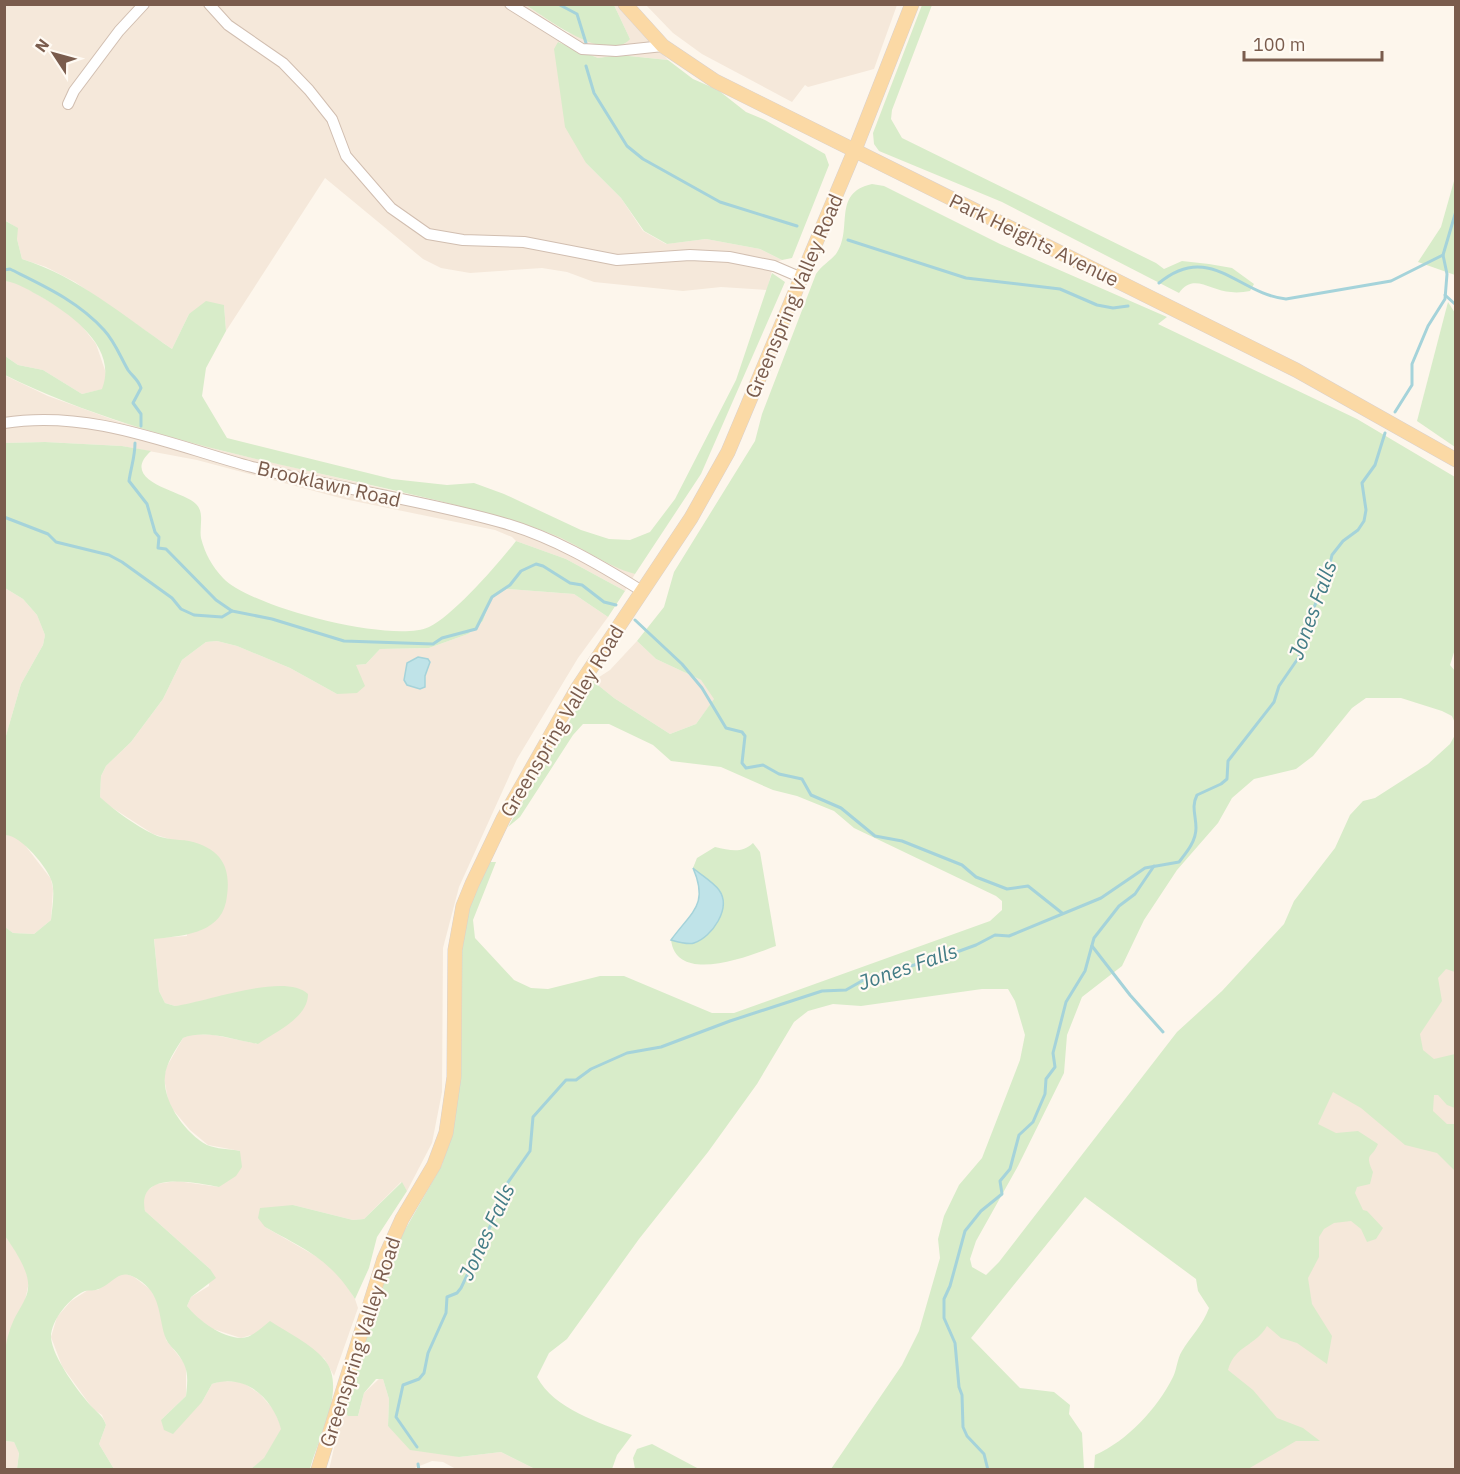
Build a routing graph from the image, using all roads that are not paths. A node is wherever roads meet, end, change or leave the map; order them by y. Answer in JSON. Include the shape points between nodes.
{"nodes":[{"id":1,"x":144,"y":4,"type":"edge"},
{"id":2,"x":209,"y":4,"type":"edge"},
{"id":3,"x":510,"y":4,"type":"edge"},
{"id":4,"x":625,"y":4,"type":"edge"},
{"id":5,"x":912,"y":4,"type":"edge"},
{"id":6,"x":663,"y":46,"type":"junction"},
{"id":7,"x":69,"y":104,"type":"dead end"},
{"id":8,"x":854,"y":152,"type":"junction"},
{"id":9,"x":802,"y":278,"type":"junction"},
{"id":10,"x":4,"y":423,"type":"edge"},
{"id":11,"x":1455,"y":460,"type":"edge"},
{"id":12,"x":642,"y":591,"type":"junction"},
{"id":13,"x":318,"y":1470,"type":"edge"}],
"edges":[{"from":1,"to":7,"type":"street","via":[[119,31]]},
{"from":2,"to":9,"type":"street","via":[[234,30],[283,63],[309,90],[332,119],[346,156],[390,208],[428,234],[463,240],[524,242],[617,260],[729,256],[774,266]]},
{"from":3,"to":6,"type":"street","via":[[582,49],[609,52]]},
{"from":4,"to":6,"type":"main road","name":"Park Heights Avenue"},
{"from":5,"to":8,"type":"main road","name":"Greenspring Valley Road"},
{"from":6,"to":8,"type":"main road","name":"Park Heights Avenue","via":[[715,81]]},
{"from":8,"to":9,"type":"main road","name":"Greenspring Valley Road"},
{"from":8,"to":11,"type":"main road","name":"Park Heights Avenue","via":[[1286,365]]},
{"from":9,"to":12,"type":"main road","name":"Greenspring Valley Road","via":[[723,462],[692,518]]},
{"from":10,"to":12,"type":"street","name":"Brooklawn Road","via":[[50,420],[105,425],[253,467],[501,522],[562,545]]},
{"from":12,"to":13,"type":"main road","name":"Greenspring Valley Road","via":[[549,736],[503,819],[463,906],[455,950],[453,1098],[446,1133],[434,1165],[384,1259]]}]}
